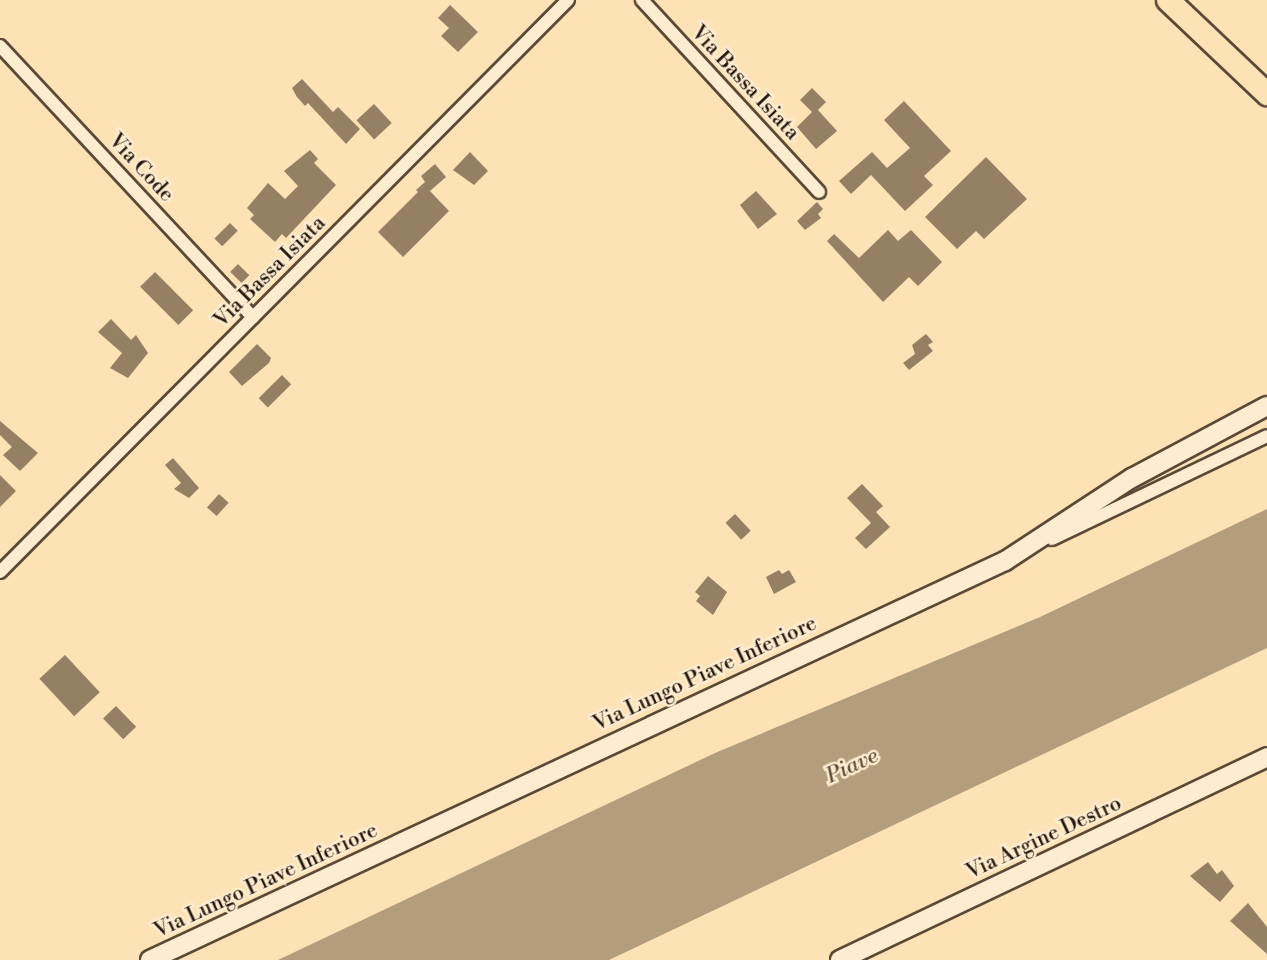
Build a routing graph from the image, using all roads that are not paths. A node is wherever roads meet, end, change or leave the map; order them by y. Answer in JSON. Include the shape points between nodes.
{"nodes":[{"id":1,"x":568,"y":0,"type":"edge"},
{"id":2,"x":642,"y":0,"type":"edge"},
{"id":3,"x":1168,"y":0,"type":"edge"},
{"id":4,"x":0,"y":46,"type":"edge"},
{"id":5,"x":1267,"y":94,"type":"edge"},
{"id":6,"x":819,"y":192,"type":"dead end"},
{"id":7,"x":253,"y":316,"type":"junction"},
{"id":8,"x":1267,"y":406,"type":"edge"},
{"id":9,"x":1267,"y":436,"type":"edge"},
{"id":10,"x":1005,"y":561,"type":"junction"},
{"id":11,"x":0,"y":572,"type":"edge"},
{"id":12,"x":1267,"y":757,"type":"edge"},
{"id":13,"x":150,"y":960,"type":"edge"},
{"id":14,"x":840,"y":960,"type":"edge"}],
"edges":[{"from":1,"to":7,"type":"street","name":"Via Bassa Isiata"},
{"from":2,"to":6,"type":"street","name":"Via Bassa Isiata"},
{"from":3,"to":5,"type":"highway"},
{"from":4,"to":7,"type":"street","name":"Via Code"},
{"from":7,"to":11,"type":"street","name":"Via Bassa Isiata"},
{"from":8,"to":10,"type":"main road","name":"Via Lungo Piave Inferiore","via":[[1132,478]]},
{"from":9,"to":10,"type":"street"},
{"from":10,"to":13,"type":"main road","name":"Via Lungo Piave Inferiore"},
{"from":12,"to":14,"type":"main road","name":"Via Argine Destro"}]}
